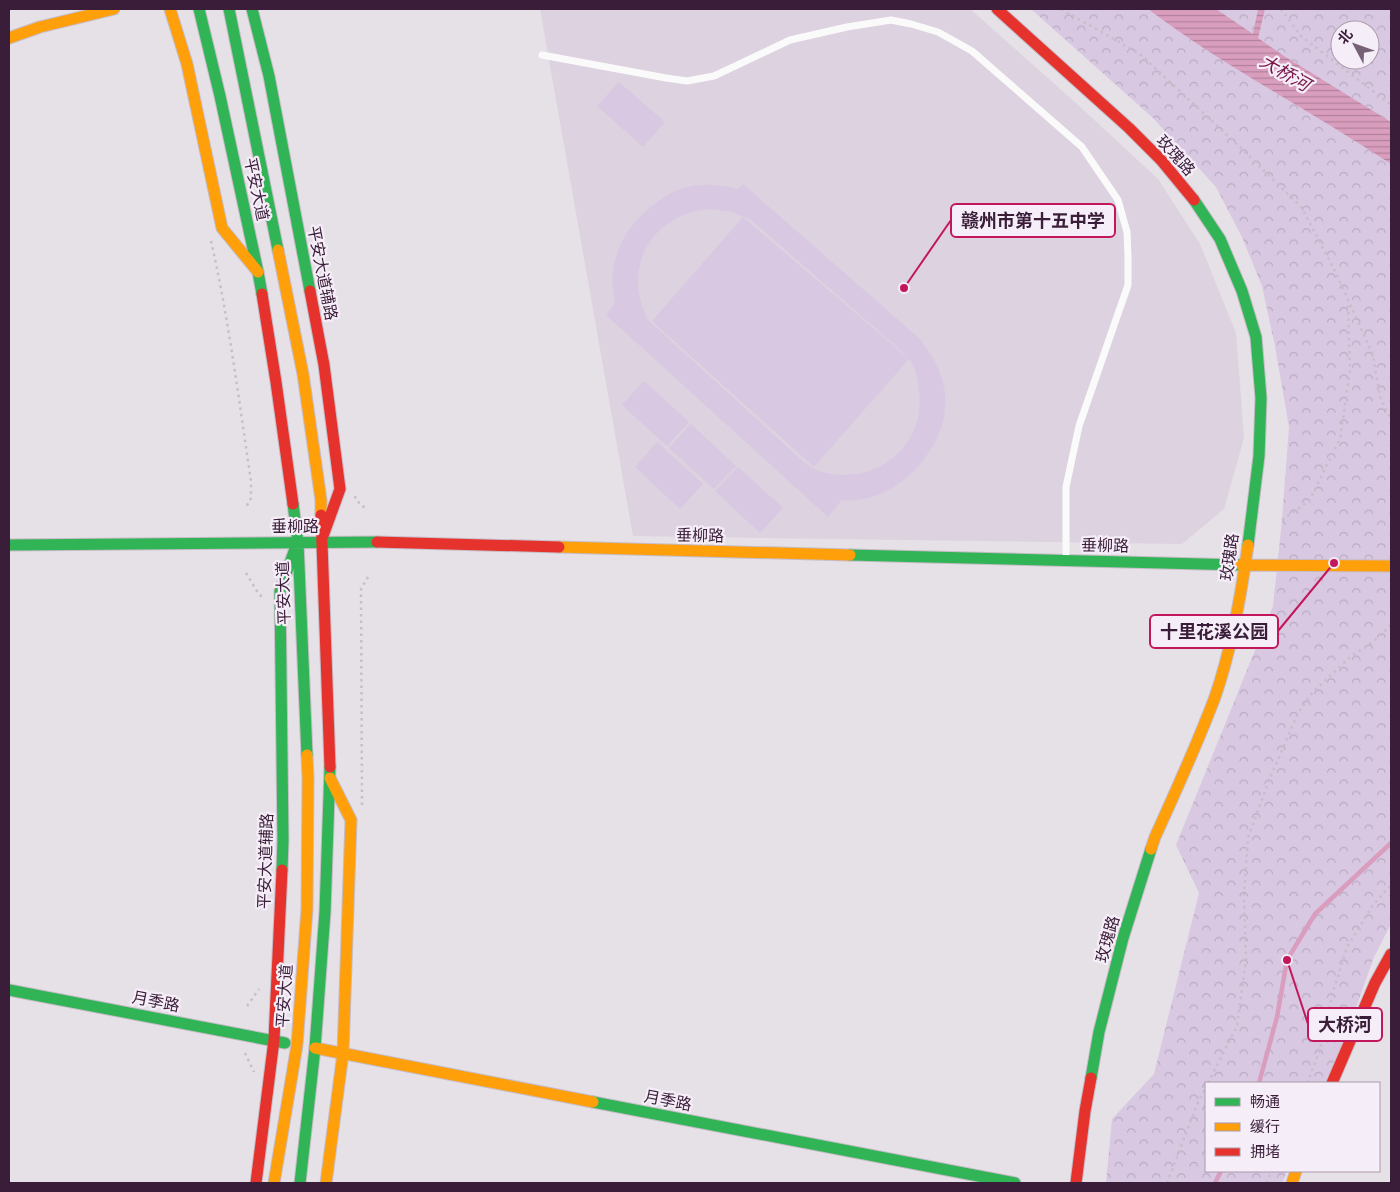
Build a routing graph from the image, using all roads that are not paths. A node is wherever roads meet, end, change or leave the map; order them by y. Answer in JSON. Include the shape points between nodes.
{"nodes":[{"id":1,"x":114,"y":9,"type":"edge"},
{"id":2,"x":170,"y":9,"type":"edge"},
{"id":3,"x":190,"y":9,"type":"edge"},
{"id":4,"x":199,"y":9,"type":"edge"},
{"id":5,"x":252,"y":9,"type":"edge"},
{"id":6,"x":997,"y":9,"type":"edge"},
{"id":7,"x":231,"y":11,"type":"edge"},
{"id":8,"x":203,"y":22,"type":"junction"},
{"id":9,"x":9,"y":38,"type":"edge"},
{"id":10,"x":542,"y":55,"type":"dead end"},
{"id":11,"x":279,"y":254,"type":"junction"},
{"id":12,"x":258,"y":272,"type":"junction"},
{"id":13,"x":310,"y":290,"type":"junction"},
{"id":14,"x":298,"y":542,"type":"junction"},
{"id":15,"x":321,"y":542,"type":"junction"},
{"id":16,"x":9,"y":545,"type":"edge"},
{"id":17,"x":1066,"y":560,"type":"junction"},
{"id":18,"x":1245,"y":565,"type":"junction"},
{"id":19,"x":1391,"y":566,"type":"edge"},
{"id":20,"x":330,"y":778,"type":"junction"},
{"id":21,"x":308,"y":779,"type":"junction"},
{"id":22,"x":283,"y":840,"type":"junction"},
{"id":23,"x":1391,"y":954,"type":"edge"},
{"id":24,"x":9,"y":990,"type":"edge"},
{"id":25,"x":274,"y":1040,"type":"junction"},
{"id":26,"x":297,"y":1045,"type":"junction"},
{"id":27,"x":315,"y":1048,"type":"junction"},
{"id":28,"x":342,"y":1054,"type":"junction"},
{"id":29,"x":1332,"y":1082,"type":"edge"},
{"id":30,"x":302,"y":1170,"type":"junction"},
{"id":31,"x":256,"y":1183,"type":"edge"},
{"id":32,"x":274,"y":1183,"type":"edge"},
{"id":33,"x":300,"y":1183,"type":"edge"},
{"id":34,"x":306,"y":1183,"type":"edge"},
{"id":35,"x":326,"y":1183,"type":"edge"},
{"id":36,"x":1016,"y":1183,"type":"edge"},
{"id":37,"x":1076,"y":1183,"type":"edge"}],
"edges":[{"from":1,"to":9,"type":"street"},
{"from":2,"to":12,"type":"street","via":[[187,64],[222,228]]},
{"from":3,"to":8,"type":"street"},
{"from":4,"to":8,"type":"street","name":"平安大道"},
{"from":5,"to":13,"type":"street","name":"平安大道辅路","via":[[269,76]]},
{"from":6,"to":18,"type":"street","name":"玫瑰路","via":[[1161,160],[1192,197],[1220,239],[1242,290],[1256,337],[1261,398],[1259,456]]},
{"from":7,"to":11,"type":"street","name":"平安大道"},
{"from":8,"to":12,"type":"street","name":"平安大道"},
{"from":10,"to":17,"type":"lane","via":[[687,81],[714,76],[790,40],[891,20],[938,32],[972,51],[1082,148],[1118,200],[1126,232],[1128,285],[1079,426],[1066,487]]},
{"from":11,"to":13,"type":"street"},
{"from":11,"to":15,"type":"street","name":"平安大道","via":[[303,374],[321,499]]},
{"from":12,"to":14,"type":"street","name":"平安大道"},
{"from":13,"to":15,"type":"street","name":"平安大道辅路","via":[[324,365],[340,489]]},
{"from":14,"to":15,"type":"street","name":"垂柳路"},
{"from":14,"to":16,"type":"street","name":"垂柳路"},
{"from":14,"to":21,"type":"street","name":"平安大道"},
{"from":14,"to":22,"type":"street","name":"平安大道辅路","via":[[280,591]]},
{"from":15,"to":17,"type":"street","name":"垂柳路"},
{"from":15,"to":20,"type":"street","name":"平安大道"},
{"from":17,"to":18,"type":"street","name":"垂柳路"},
{"from":18,"to":19,"type":"street","name":"垂柳路"},
{"from":18,"to":37,"type":"street","name":"玫瑰路","via":[[1234,630],[1215,696],[1155,837],[1123,938],[1099,1032]]},
{"from":20,"to":27,"type":"street","name":"平安大道"},
{"from":20,"to":28,"type":"street","via":[[350,820]]},
{"from":21,"to":22,"type":"street"},
{"from":21,"to":26,"type":"street","name":"平安大道","via":[[307,909]]},
{"from":22,"to":25,"type":"street","name":"平安大道辅路"},
{"from":23,"to":29,"type":"street"},
{"from":24,"to":25,"type":"street","name":"月季路"},
{"from":25,"to":26,"type":"street","name":"月季路"},
{"from":25,"to":31,"type":"street","name":"平安大道辅路"},
{"from":26,"to":32,"type":"street","name":"平安大道"},
{"from":27,"to":28,"type":"street","name":"月季路"},
{"from":27,"to":30,"type":"street","name":"平安大道"},
{"from":28,"to":35,"type":"street"},
{"from":28,"to":36,"type":"street","name":"月季路"},
{"from":30,"to":33,"type":"street","name":"平安大道"},
{"from":30,"to":34,"type":"street"}]}
